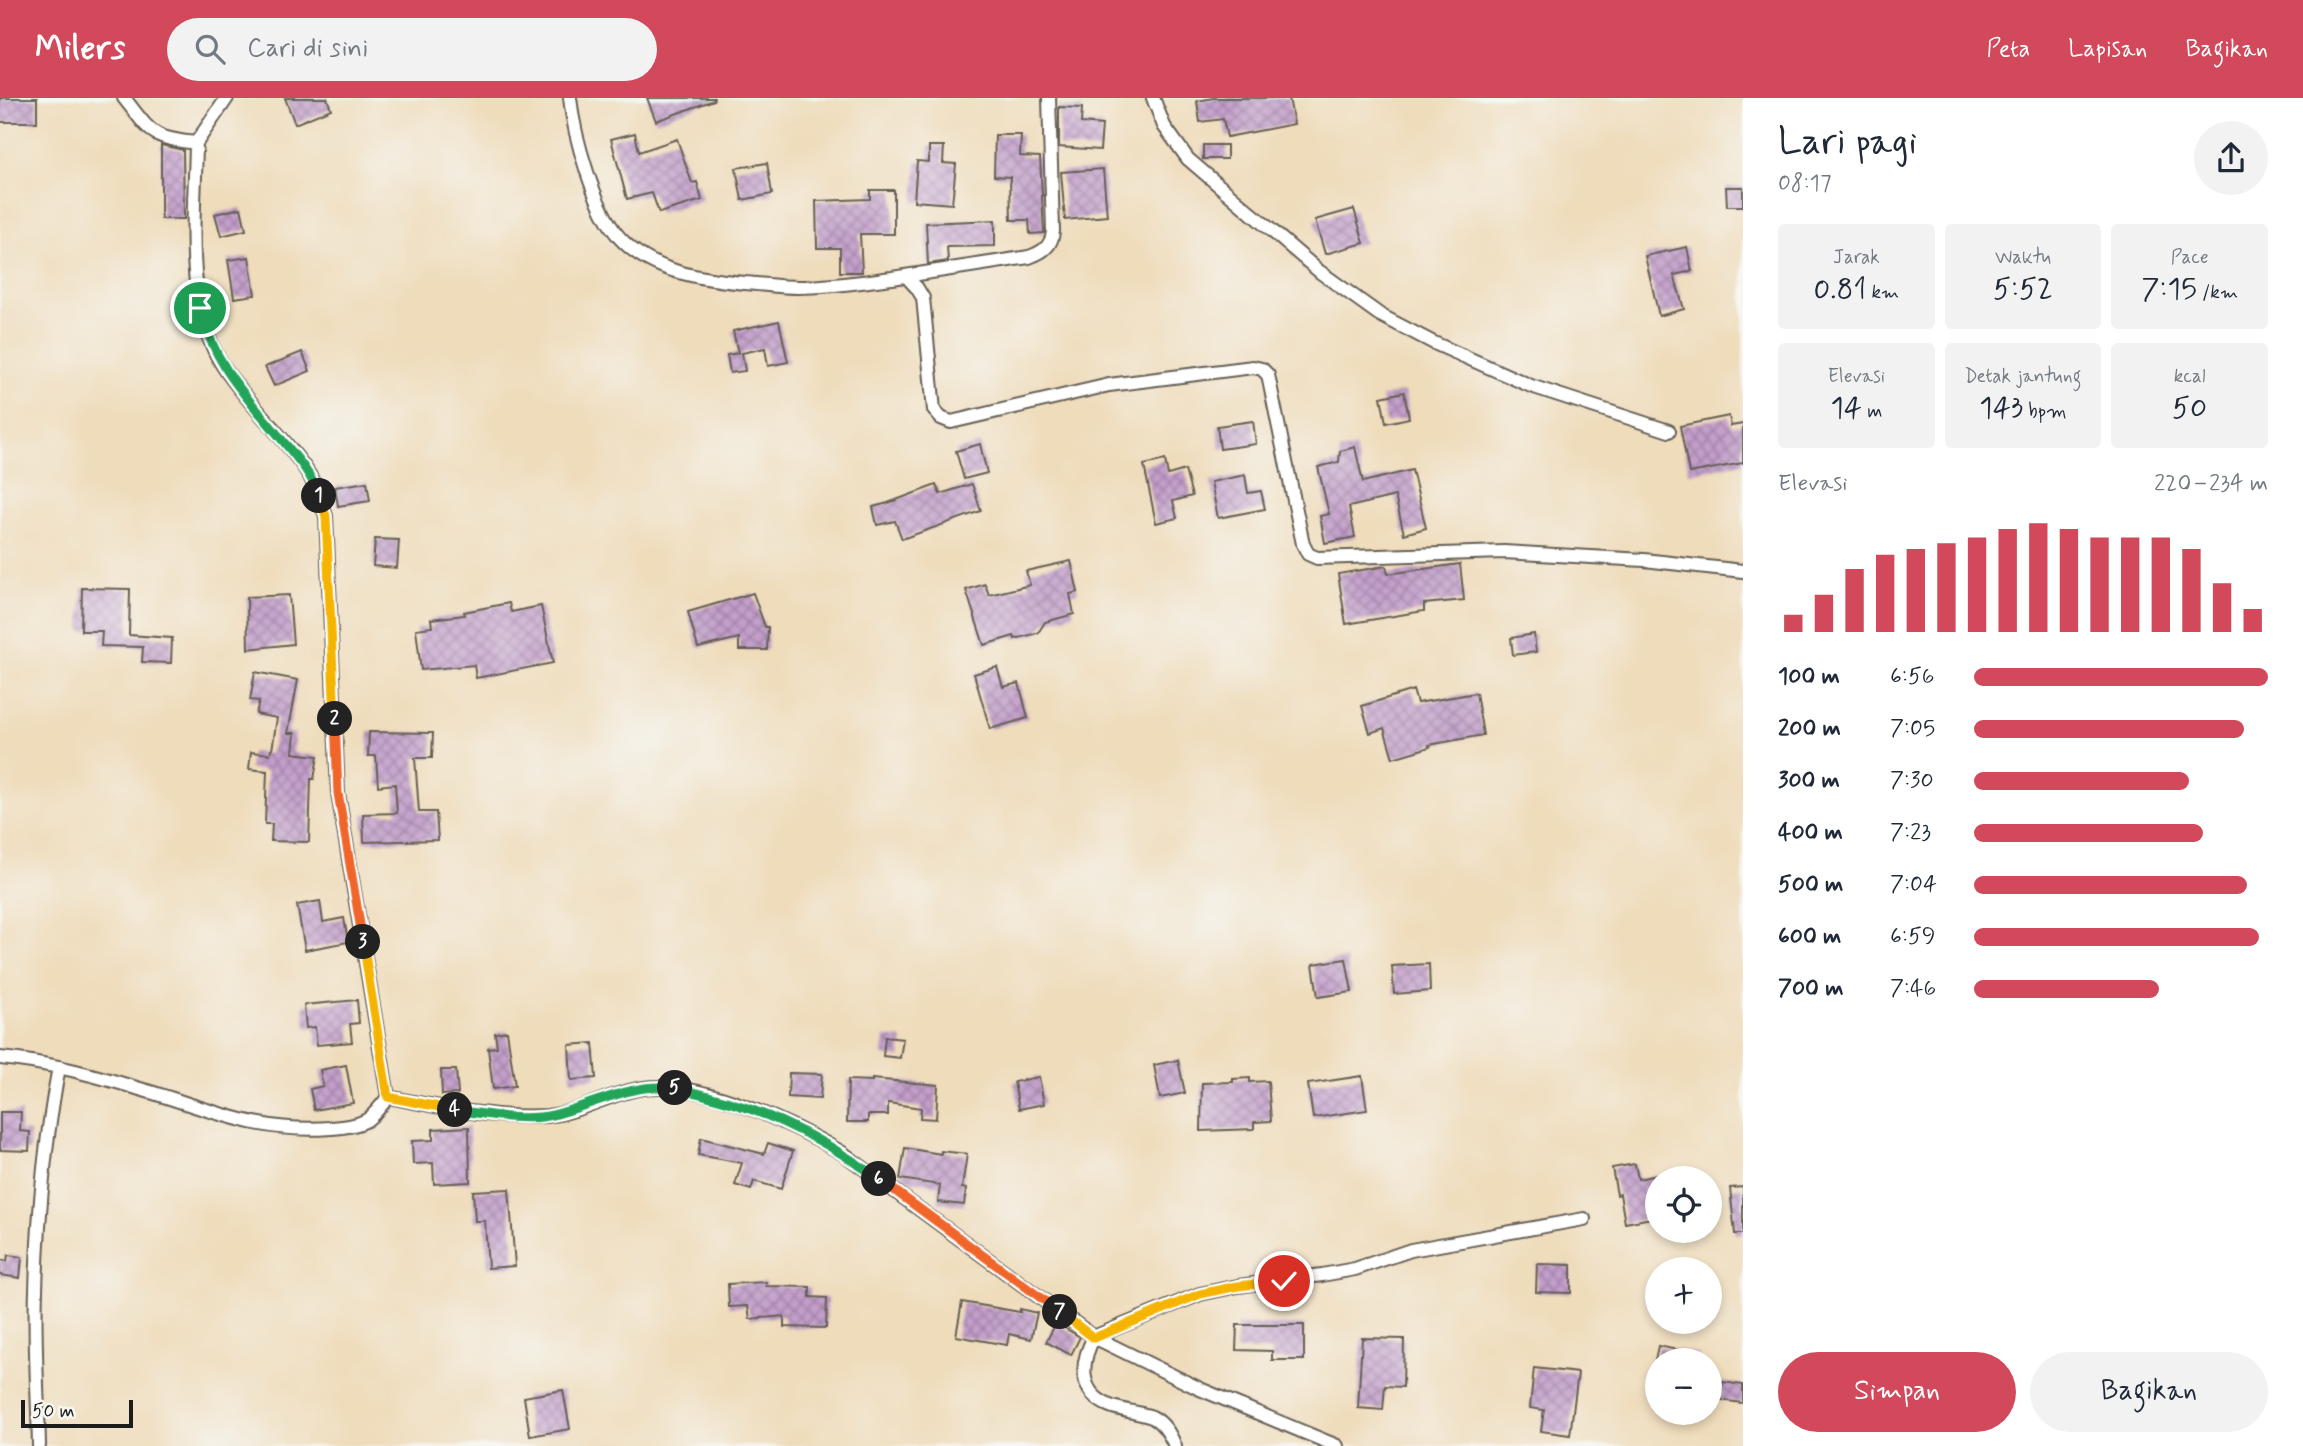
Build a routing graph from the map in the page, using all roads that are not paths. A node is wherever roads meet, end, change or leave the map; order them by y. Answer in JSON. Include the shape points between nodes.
{"nodes":[{"id":1,"x":124,"y":98,"type":"edge"},
{"id":2,"x":226,"y":98,"type":"edge"},
{"id":3,"x":570,"y":98,"type":"edge"},
{"id":4,"x":1049,"y":98,"type":"edge"},
{"id":5,"x":1153,"y":98,"type":"edge"},
{"id":6,"x":195,"y":143,"type":"junction"},
{"id":7,"x":906,"y":276,"type":"junction"},
{"id":8,"x":1669,"y":431,"type":"dead end"},
{"id":9,"x":1743,"y":571,"type":"edge"},
{"id":10,"x":0,"y":1058,"type":"edge"},
{"id":11,"x":59,"y":1067,"type":"junction"},
{"id":12,"x":388,"y":1097,"type":"junction"},
{"id":13,"x":1584,"y":1219,"type":"dead end"},
{"id":14,"x":1094,"y":1338,"type":"junction"},
{"id":15,"x":39,"y":1446,"type":"edge"},
{"id":16,"x":1175,"y":1446,"type":"edge"},
{"id":17,"x":1337,"y":1446,"type":"edge"}],
"edges":[{"from":1,"to":6,"type":"street","via":[[156,135]]},
{"from":2,"to":6,"type":"street"},
{"from":3,"to":7,"type":"street","via":[[586,168],[606,220],[619,237],[650,261],[694,277],[797,287]]},
{"from":4,"to":7,"type":"street","via":[[1050,244],[1029,257]]},
{"from":5,"to":8,"type":"street","via":[[1164,126],[1188,159],[1320,272],[1380,315],[1531,386]]},
{"from":6,"to":12,"type":"street","via":[[194,272],[206,331],[227,372],[304,467],[326,516],[338,793]]},
{"from":7,"to":9,"type":"street","via":[[923,298],[934,410],[951,422],[1109,385],[1262,369],[1268,375],[1303,544],[1308,554],[1317,558],[1504,552],[1644,559]]},
{"from":10,"to":11,"type":"street"},
{"from":11,"to":12,"type":"street","via":[[241,1121],[288,1129],[356,1124],[378,1111]]},
{"from":11,"to":15,"type":"street","via":[[47,1145],[36,1292]]},
{"from":12,"to":14,"type":"street","via":[[448,1109],[550,1116],[647,1087],[712,1096],[777,1119],[845,1154]]},
{"from":13,"to":14,"type":"street","via":[[1411,1250],[1354,1269],[1200,1294]]},
{"from":14,"to":16,"type":"street","via":[[1083,1361],[1091,1391],[1110,1406],[1153,1418],[1163,1425]]},
{"from":14,"to":17,"type":"street","via":[[1200,1390]]}]}
